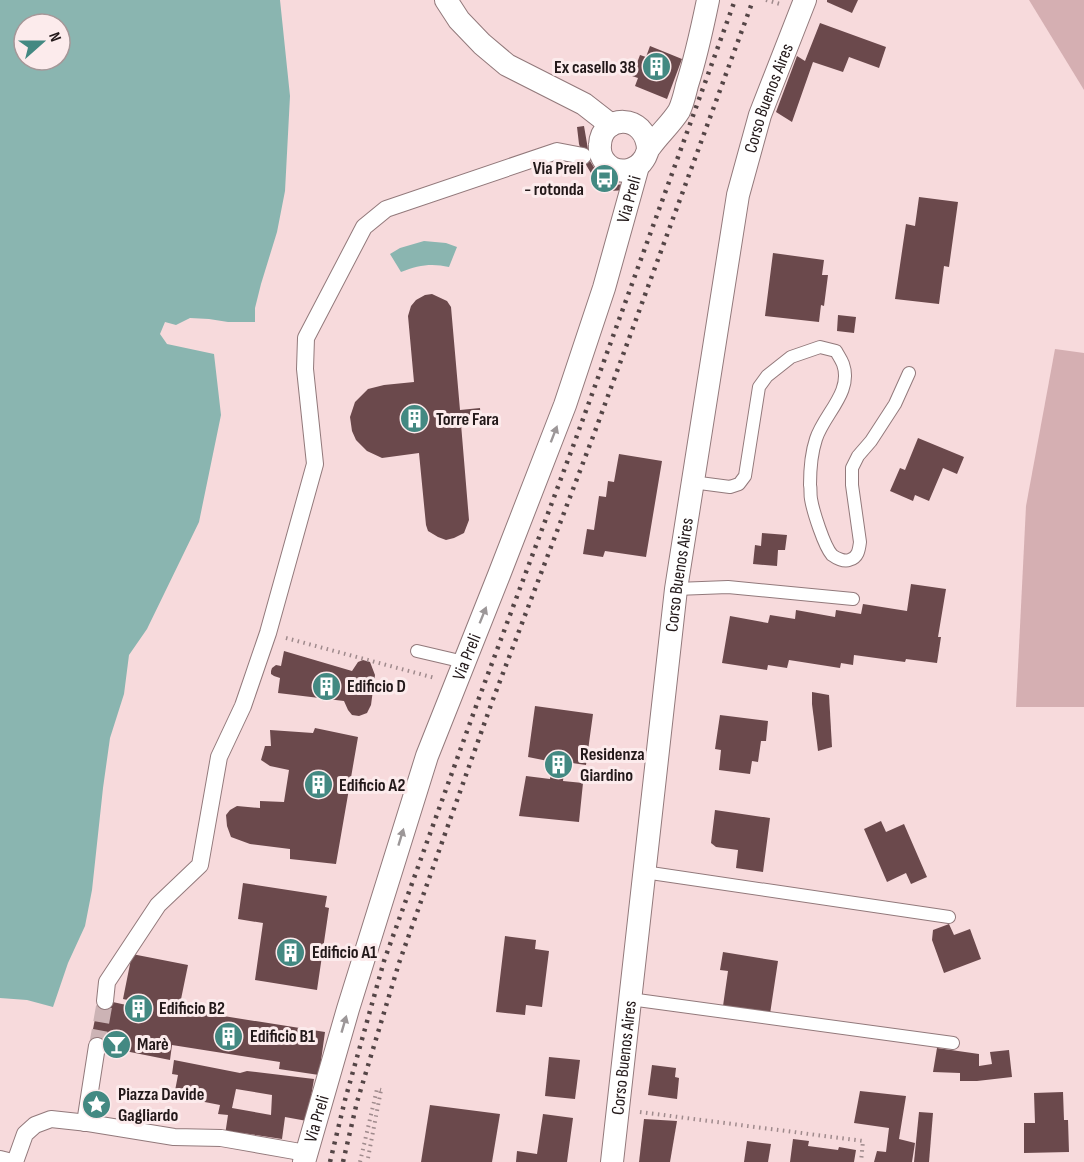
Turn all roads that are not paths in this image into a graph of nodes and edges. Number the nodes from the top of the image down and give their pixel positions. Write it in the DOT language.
graph roads {
  1 [pos="446,0"];
  2 [pos="708,0"];
  3 [pos="805,0"];
  4 [pos="611,125"];
  5 [pos="591,157"];
  6 [pos="643,158"];
  7 [pos="909,373"];
  8 [pos="692,482"];
  9 [pos="676,589"];
  10 [pos="853,599"];
  11 [pos="417,651"];
  12 [pos="464,662"];
  13 [pos="644,872"];
  14 [pos="949,917"];
  15 [pos="630,999"];
  16 [pos="105,1001"];
  17 [pos="952,1042"];
  18 [pos="98,1046"];
  19 [pos="85,1123"];
  20 [pos="305,1157"];
  21 [pos="0,1159"];
  22 [pos="14,1162"];
  23 [pos="612,1162"];
  1 -- 4 [label="street"];
  2 -- 6 [label="street, Via Preli"];
  3 -- 8 [label="street, Corso Buenos Aires"];
  4 -- 5 [label="street"];
  4 -- 6 [label="street"];
  5 -- 6 [label="street, Via Preli"];
  5 -- 16 [label="street"];
  12 -- 6 [label="street, Via Preli, one-way"];
  7 -- 8 [label="lane"];
  8 -- 9 [label="street, Corso Buenos Aires"];
  9 -- 10 [label="lane"];
  9 -- 13 [label="street, Corso Buenos Aires"];
  11 -- 12 [label="lane"];
  20 -- 12 [label="street, Via Preli, one-way"];
  13 -- 14 [label="lane"];
  13 -- 15 [label="street, Corso Buenos Aires"];
  15 -- 17 [label="lane"];
  15 -- 23 [label="street, Corso Buenos Aires"];
  18 -- 19 [label="street"];
  19 -- 20 [label="street"];
  19 -- 22 [label="street"];
  21 -- 22 [label="street"];
}
